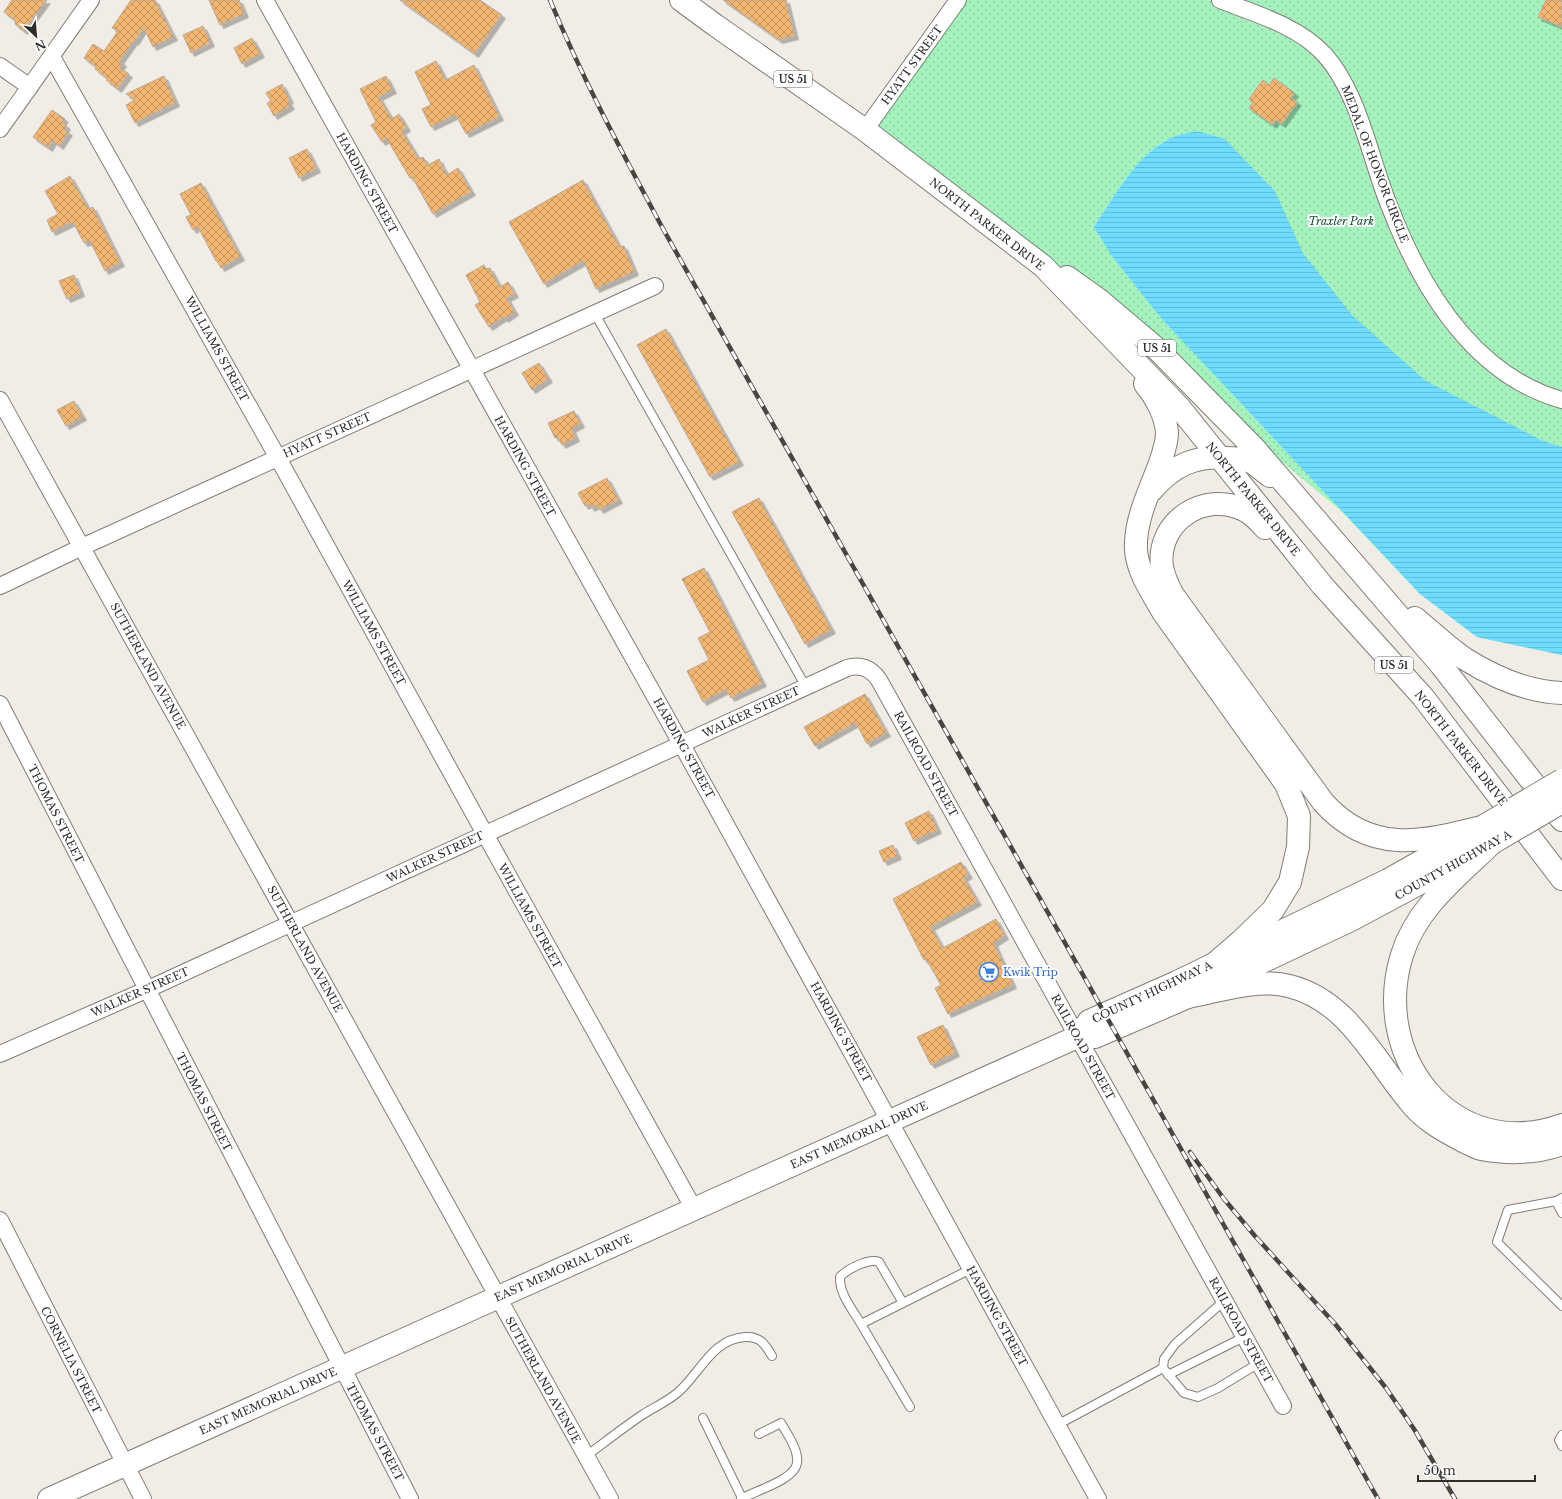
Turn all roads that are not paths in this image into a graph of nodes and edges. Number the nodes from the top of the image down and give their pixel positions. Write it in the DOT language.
graph roads {
  1 [pos="91,0"];
  2 [pos="265,0"];
  3 [pos="681,0"];
  4 [pos="958,0"];
  5 [pos="1220,0"];
  6 [pos="52,57"];
  7 [pos="0,66"];
  8 [pos="30,87"];
  9 [pos="0,129"];
  10 [pos="865,130"];
  11 [pos="904,160"];
  12 [pos="655,286"];
  13 [pos="595,314"];
  14 [pos="1116,342"];
  15 [pos="471,370"];
  16 [pos="0,400"];
  17 [pos="1562,400"];
  18 [pos="1220,457"];
  19 [pos="278,458"];
  20 [pos="1292,493"];
  21 [pos="1149,494"];
  22 [pos="82,547"];
  23 [pos="1369,581"];
  24 [pos="1322,585"];
  25 [pos="0,586"];
  26 [pos="869,669"];
  27 [pos="806,687"];
  28 [pos="1562,693"];
  29 [pos="0,704"];
  30 [pos="682,744"];
  31 [pos="1562,780"];
  32 [pos="1562,802"];
  33 [pos="1562,820"];
  34 [pos="485,834"];
  35 [pos="1487,835"];
  36 [pos="1562,879"];
  37 [pos="291,923"];
  38 [pos="1213,965"];
  39 [pos="146,990"];
  40 [pos="1188,997"];
  41 [pos="1077,1037"];
  42 [pos="0,1054"];
  43 [pos="890,1121"];
  44 [pos="1562,1125"];
  45 [pos="1562,1144"];
  46 [pos="1559,1200"];
  47 [pos="694,1209"];
  48 [pos="1562,1214"];
  49 [pos="0,1220"];
  50 [pos="971,1269"];
  51 [pos="497,1298"];
  52 [pos="1224,1301"];
  53 [pos="903,1303"];
  54 [pos="1562,1306"];
  55 [pos="861,1324"];
  56 [pos="1244,1337"];
  57 [pos="772,1356"];
  58 [pos="1259,1363"];
  59 [pos="341,1368"];
  60 [pos="1166,1372"];
  61 [pos="1283,1406"];
  62 [pos="910,1407"];
  63 [pos="703,1418"];
  64 [pos="1057,1425"];
  65 [pos="759,1434"];
  66 [pos="1562,1435"];
  67 [pos="1562,1446"];
  68 [pos="586,1456"];
  69 [pos="125,1465"];
  70 [pos="49,1499"];
  71 [pos="143,1499"];
  72 [pos="410,1499"];
  73 [pos="610,1499"];
  74 [pos="741,1499"];
  75 [pos="1098,1499"];
  1 -- 6 [label="street"];
  2 -- 15 [label="street, HARDING STREET"];
  3 -- 10 [label="main road, NORTH PARKER DRIVE / US 51"];
  4 -- 10 [label="street, HYATT STREET"];
  5 -- 17 [label="street, MEDAL OF HONOR CIRCLE"];
  6 -- 8 [label="street"];
  6 -- 19 [label="street, WILLIAMS STREET"];
  7 -- 8 [label="street"];
  8 -- 9 [label="street"];
  10 -- 11 [label="main road, NORTH PARKER DRIVE / US 51"];
  11 -- 14 [label="main road, NORTH PARKER DRIVE / US 51"];
  11 -- 20 [label="main road, NORTH PARKER DRIVE / US 51"];
  12 -- 13 [label="street, HYATT STREET"];
  13 -- 15 [label="street, HYATT STREET"];
  13 -- 27 [label="lane"];
  14 -- 18 [label="main road, NORTH PARKER DRIVE / US 51"];
  14 -- 21 [label="main road"];
  15 -- 19 [label="street, HYATT STREET"];
  15 -- 30 [label="street, HARDING STREET"];
  16 -- 22 [label="street, SUTHERLAND AVENUE"];
  18 -- 20 [label="main road"];
  18 -- 21 [label="main road"];
  18 -- 24 [label="main road, NORTH PARKER DRIVE / US 51"];
  19 -- 22 [label="street, HYATT STREET"];
  19 -- 34 [label="street, WILLIAMS STREET"];
  20 -- 23 [label="main road, NORTH PARKER DRIVE / US 51"];
  21 -- 38 [label="main road"];
  22 -- 25 [label="street, HYATT STREET"];
  22 -- 37 [label="street, SUTHERLAND AVENUE"];
  23 -- 28 [label="main road"];
  23 -- 33 [label="main road, NORTH PARKER DRIVE / US 51"];
  24 -- 35 [label="main road"];
  24 -- 36 [label="main road, NORTH PARKER DRIVE / US 51"];
  26 -- 27 [label="street, WALKER STREET"];
  26 -- 41 [label="street, RAILROAD STREET"];
  27 -- 30 [label="street, WALKER STREET"];
  29 -- 39 [label="street, THOMAS STREET"];
  30 -- 34 [label="street, WALKER STREET"];
  30 -- 43 [label="street, HARDING STREET"];
  31 -- 35 [label="main road, COUNTY HIGHWAY A, bridge"];
  32 -- 35 [label="main road, COUNTY HIGHWAY A, bridge"];
  34 -- 37 [label="street, WALKER STREET"];
  34 -- 47 [label="street, WILLIAMS STREET"];
  35 -- 38 [label="main road, COUNTY HIGHWAY A"];
  35 -- 40 [label="main road, COUNTY HIGHWAY A"];
  35 -- 44 [label="main road"];
  37 -- 39 [label="street, WALKER STREET"];
  37 -- 51 [label="street, SUTHERLAND AVENUE"];
  38 -- 41 [label="main road, COUNTY HIGHWAY A"];
  39 -- 42 [label="street, WALKER STREET"];
  39 -- 59 [label="street, THOMAS STREET"];
  40 -- 41 [label="main road, COUNTY HIGHWAY A"];
  40 -- 45 [label="main road"];
  41 -- 43 [label="main road, EAST MEMORIAL DRIVE"];
  41 -- 52 [label="street, RAILROAD STREET"];
  43 -- 47 [label="main road, EAST MEMORIAL DRIVE"];
  43 -- 50 [label="street, HARDING STREET"];
  46 -- 48 [label="lane"];
  46 -- 54 [label="lane"];
  47 -- 51 [label="main road, EAST MEMORIAL DRIVE"];
  49 -- 69 [label="street, CORNELIA STREET"];
  50 -- 53 [label="lane"];
  50 -- 64 [label="street, HARDING STREET"];
  51 -- 59 [label="main road, EAST MEMORIAL DRIVE"];
  51 -- 68 [label="street, SUTHERLAND AVENUE"];
  52 -- 56 [label="street, RAILROAD STREET"];
  52 -- 60 [label="lane"];
  53 -- 55 [label="lane"];
  53 -- 55 [label="lane"];
  55 -- 62 [label="lane"];
  56 -- 58 [label="street, RAILROAD STREET"];
  56 -- 60 [label="lane"];
  57 -- 68 [label="lane"];
  58 -- 60 [label="lane"];
  58 -- 61 [label="street, RAILROAD STREET"];
  59 -- 69 [label="main road, EAST MEMORIAL DRIVE"];
  59 -- 72 [label="street, THOMAS STREET"];
  60 -- 64 [label="lane"];
  63 -- 74 [label="lane"];
  64 -- 75 [label="street, HARDING STREET"];
  65 -- 74 [label="lane"];
  66 -- 67 [label="lane"];
  68 -- 73 [label="street, SUTHERLAND AVENUE"];
  69 -- 70 [label="main road, EAST MEMORIAL DRIVE"];
  69 -- 71 [label="street, CORNELIA STREET"];
}
